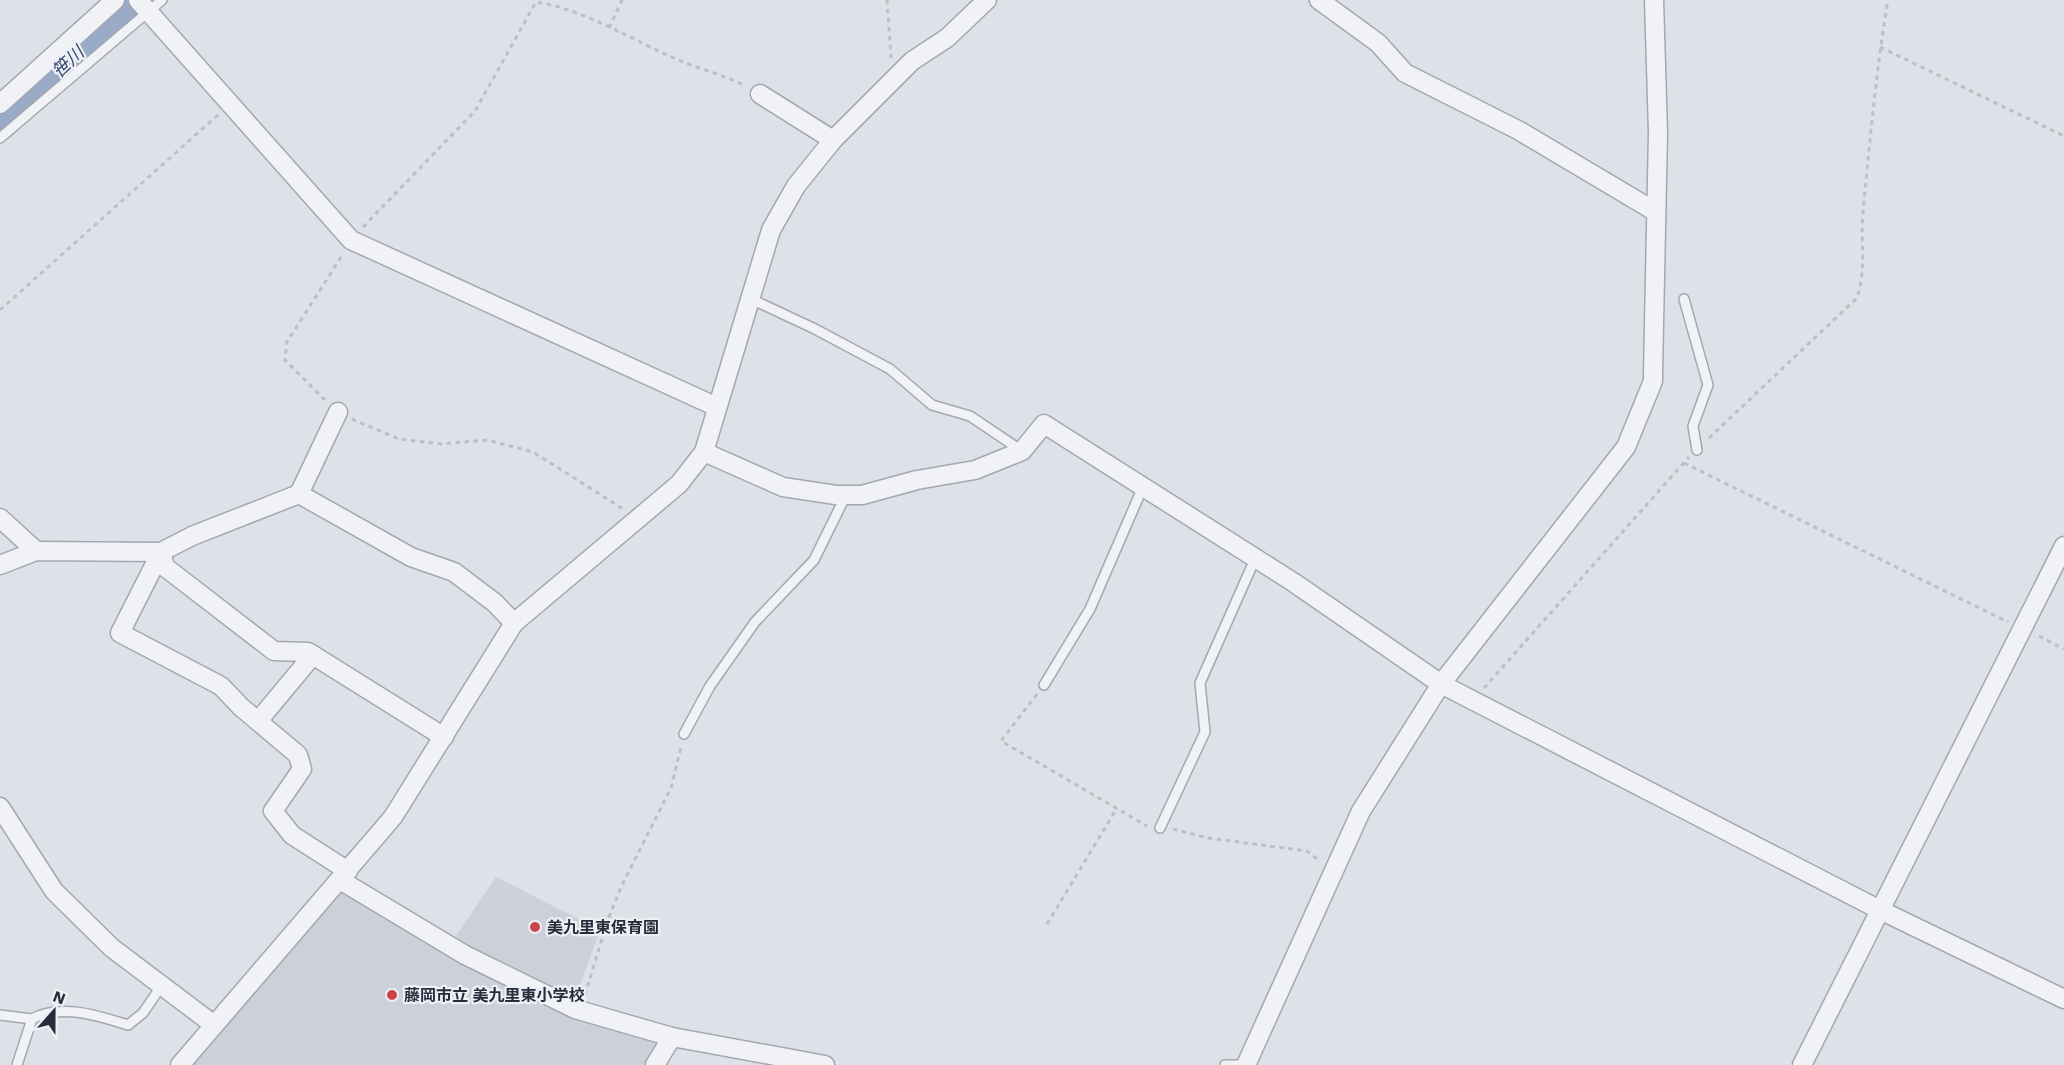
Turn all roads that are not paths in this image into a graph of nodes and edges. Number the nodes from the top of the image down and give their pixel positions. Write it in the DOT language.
graph roads {
  1 [pos="115,0"];
  2 [pos="987,0"];
  3 [pos="1319,0"];
  4 [pos="1654,0"];
  5 [pos="148,5"];
  6 [pos="760,94"];
  7 [pos="0,104"];
  8 [pos="0,138"];
  9 [pos="833,140"];
  10 [pos="1656,212"];
  11 [pos="749,298"];
  12 [pos="1684,299"];
  13 [pos="717,407"];
  14 [pos="338,412"];
  15 [pos="1697,450"];
  16 [pos="1022,451"];
  17 [pos="704,452"];
  18 [pos="1142,489"];
  19 [pos="299,494"];
  20 [pos="846,495"];
  21 [pos="0,518"];
  22 [pos="2064,546"];
  23 [pos="36,551"];
  24 [pos="161,552"];
  25 [pos="1255,559"];
  26 [pos="0,565"];
  27 [pos="514,623"];
  28 [pos="313,655"];
  29 [pos="1441,684"];
  30 [pos="1044,685"];
  31 [pos="258,721"];
  32 [pos="684,734"];
  33 [pos="444,737"];
  34 [pos="0,807"];
  35 [pos="1160,828"];
  36 [pos="344,876"];
  37 [pos="1880,910"];
  38 [pos="162,985"];
  39 [pos="2064,999"];
  40 [pos="0,1015"];
  41 [pos="32,1019"];
  42 [pos="214,1025"];
  43 [pos="672,1037"];
  44 [pos="16,1065"];
  45 [pos="180,1065"];
  46 [pos="655,1065"];
  47 [pos="825,1065"];
  48 [pos="1225,1065"];
  49 [pos="1246,1065"];
  50 [pos="1802,1065"];
  1 -- 7 [label="street"];
  2 -- 9 [label="street"];
  3 -- 10 [label="street"];
  4 -- 10 [label="street"];
  5 -- 8 [label="lane"];
  5 -- 13 [label="street"];
  6 -- 9 [label="street"];
  9 -- 11 [label="street"];
  10 -- 29 [label="street"];
  11 -- 13 [label="street"];
  11 -- 16 [label="lane"];
  12 -- 15 [label="lane"];
  13 -- 17 [label="street"];
  14 -- 19 [label="street"];
  16 -- 18 [label="street"];
  16 -- 20 [label="street"];
  17 -- 20 [label="street"];
  17 -- 27 [label="street"];
  18 -- 25 [label="street"];
  18 -- 30 [label="lane"];
  19 -- 24 [label="street"];
  19 -- 27 [label="street"];
  20 -- 32 [label="lane"];
  21 -- 23 [label="street"];
  22 -- 37 [label="street"];
  23 -- 24 [label="street"];
  23 -- 26 [label="street"];
  24 -- 28 [label="street"];
  24 -- 31 [label="street"];
  25 -- 29 [label="street"];
  25 -- 35 [label="lane"];
  27 -- 33 [label="street"];
  28 -- 31 [label="street"];
  28 -- 33 [label="street"];
  29 -- 37 [label="street"];
  29 -- 49 [label="street"];
  31 -- 36 [label="street"];
  33 -- 36 [label="street"];
  34 -- 38 [label="street"];
  36 -- 42 [label="street"];
  36 -- 43 [label="street"];
  37 -- 39 [label="street"];
  37 -- 50 [label="street"];
  38 -- 41 [label="lane"];
  38 -- 42 [label="street"];
  40 -- 41 [label="lane"];
  41 -- 44 [label="lane"];
  42 -- 45 [label="street"];
  43 -- 46 [label="street"];
  43 -- 47 [label="street"];
  48 -- 49 [label="lane"];
}
